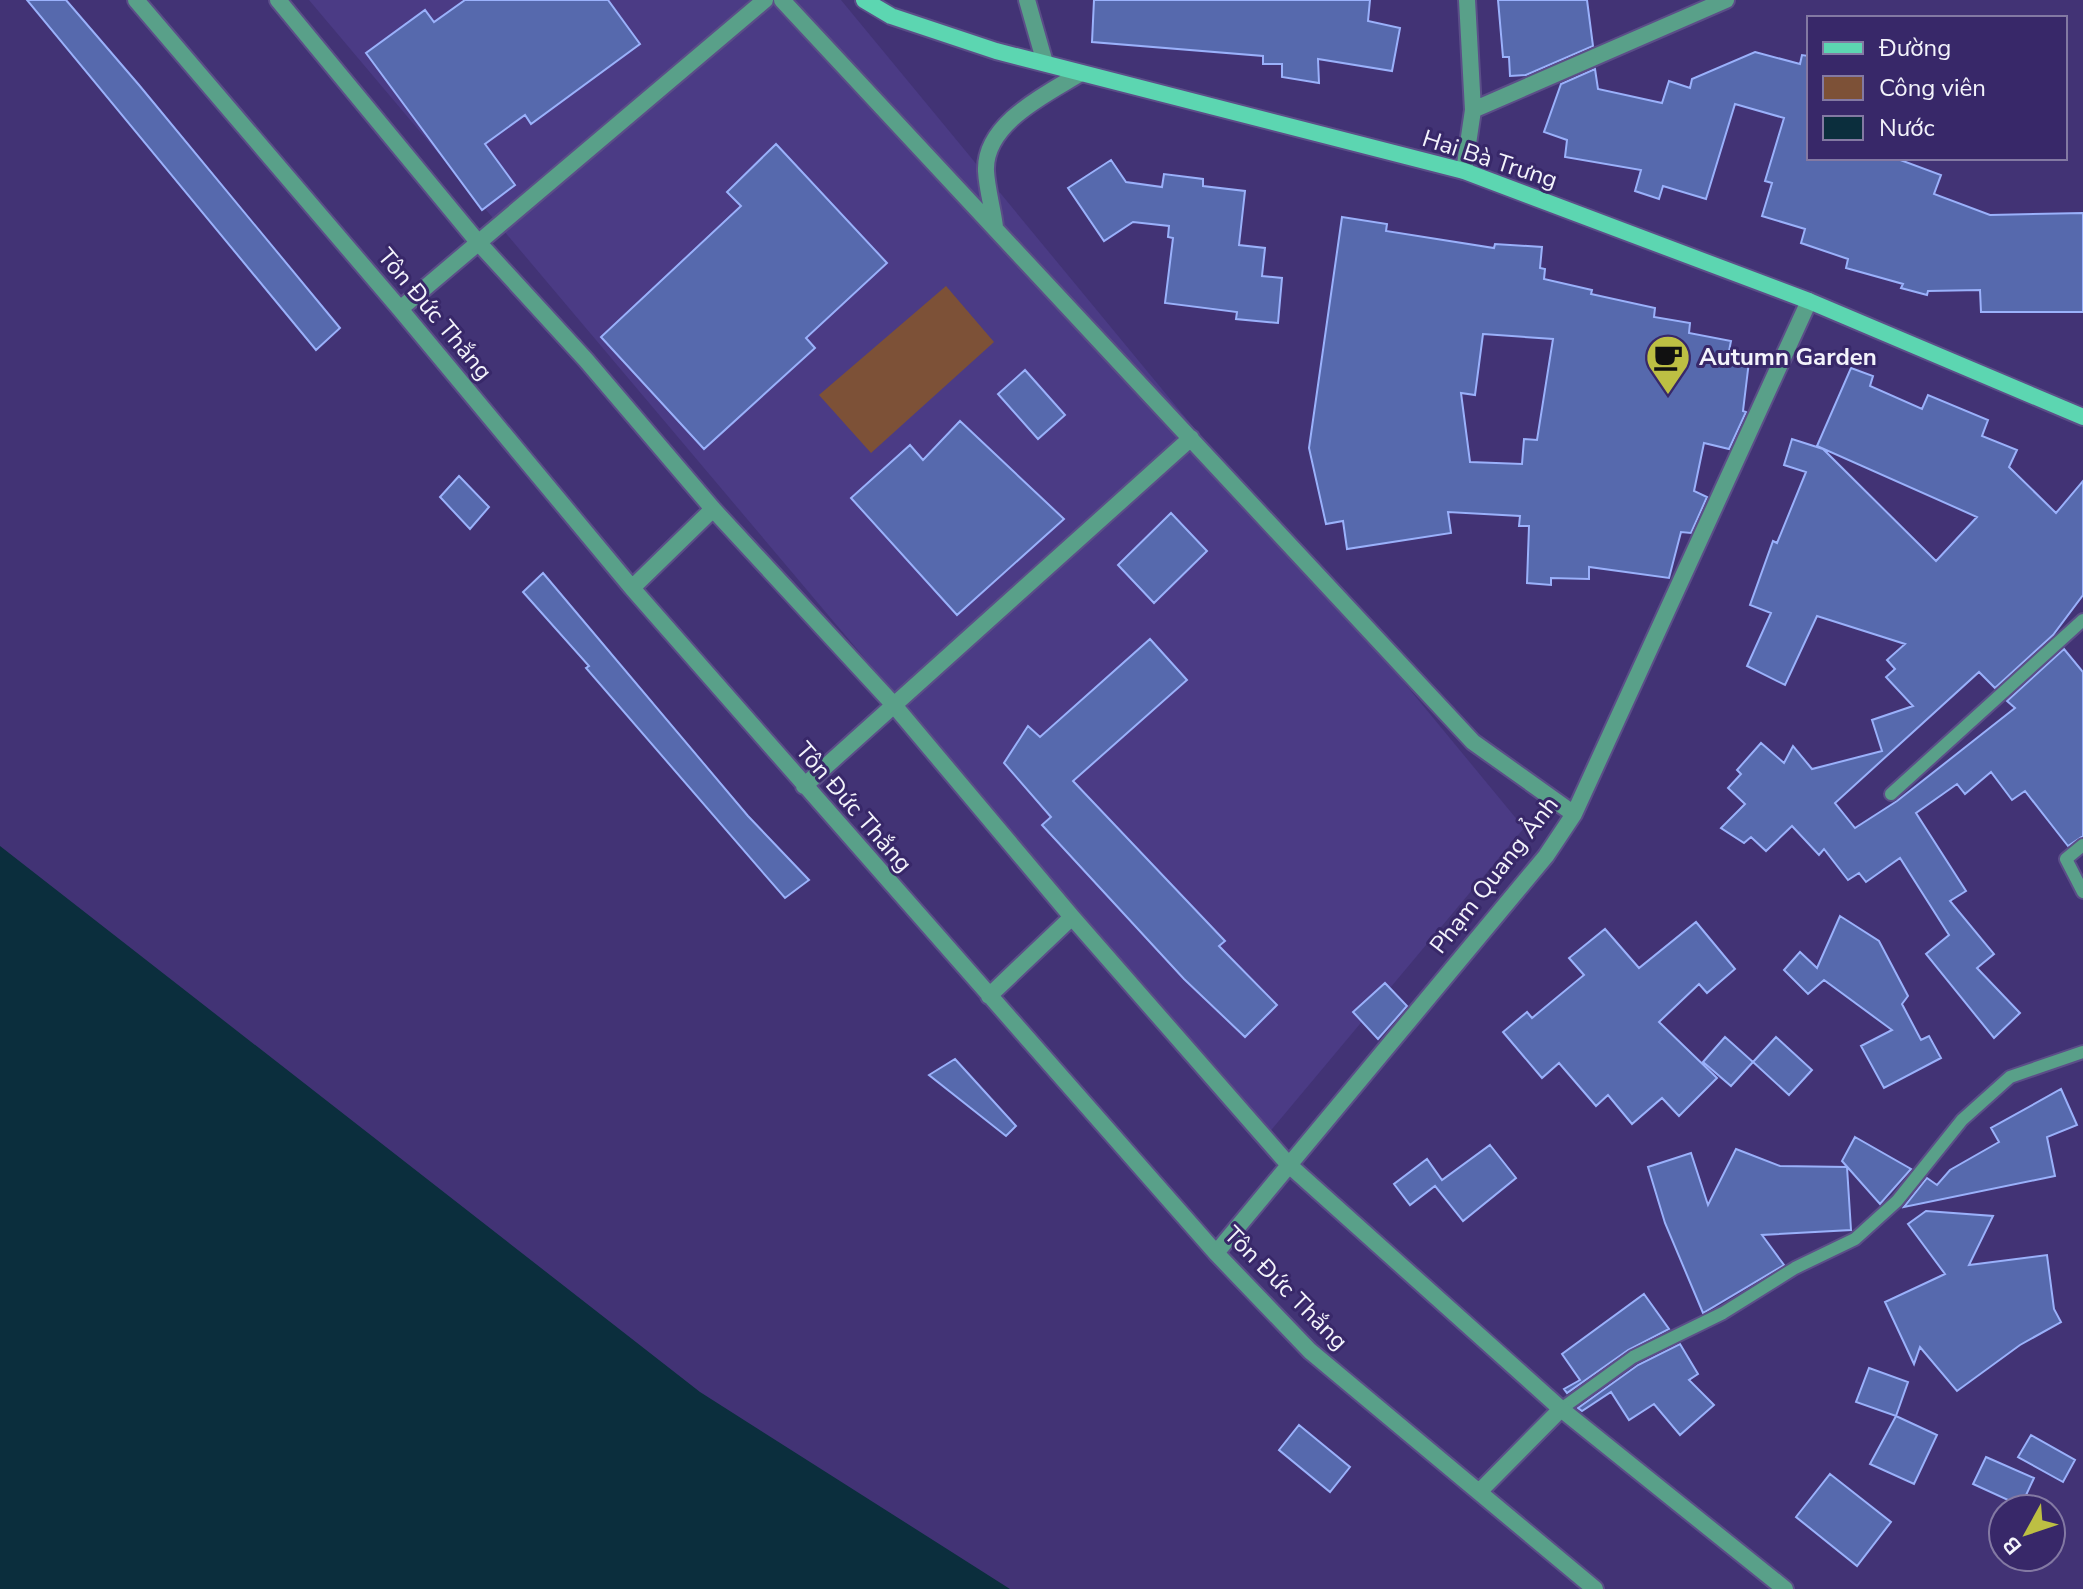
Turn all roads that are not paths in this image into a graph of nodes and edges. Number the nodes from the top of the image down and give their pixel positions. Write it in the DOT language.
graph roads {
  1 [pos="136,0"];
  2 [pos="278,0"];
  3 [pos="765,0"];
  4 [pos="782,0"];
  5 [pos="864,0"];
  6 [pos="1027,0"];
  7 [pos="1467,0"];
  8 [pos="1726,0"];
  9 [pos="1045,63"];
  10 [pos="1081,73"];
  11 [pos="1473,110"];
  12 [pos="1464,171"];
  13 [pos="996,228"];
  14 [pos="477,241"];
  15 [pos="1809,301"];
  16 [pos="400,309"];
  17 [pos="2083,417"];
  18 [pos="1191,438"];
  19 [pos="713,509"];
  20 [pos="632,588"];
  21 [pos="2083,620"];
  22 [pos="893,704"];
  23 [pos="804,786"];
  24 [pos="1891,794"];
  25 [pos="1574,814"];
  26 [pos="2083,845"];
  27 [pos="2083,892"];
  28 [pos="1072,917"];
  29 [pos="989,996"];
  30 [pos="2083,1052"];
  31 [pos="1288,1164"];
  32 [pos="1216,1253"];
  33 [pos="1561,1409"];
  34 [pos="1479,1492"];
  35 [pos="1595,1589"];
  36 [pos="1785,1589"];
  1 -- 16 [label="street, Tôn Đức Thắng"];
  2 -- 14 [label="street"];
  3 -- 14 [label="street"];
  4 -- 13 [label="street"];
  5 -- 9 [label="main road, Hai Bà Trưng"];
  6 -- 9 [label="street"];
  7 -- 11 [label="street"];
  8 -- 11 [label="street"];
  9 -- 10 [label="main road, Hai Bà Trưng"];
  10 -- 12 [label="main road, Hai Bà Trưng"];
  10 -- 13 [label="street"];
  11 -- 12 [label="street"];
  12 -- 15 [label="main road, Hai Bà Trưng"];
  13 -- 18 [label="street"];
  14 -- 16 [label="street"];
  14 -- 19 [label="street"];
  15 -- 17 [label="main road, Hai Bà Trưng"];
  15 -- 25 [label="street, Phạm Quang Ảnh"];
  16 -- 20 [label="street, Tôn Đức Thắng"];
  18 -- 22 [label="street"];
  18 -- 25 [label="street"];
  19 -- 20 [label="street"];
  19 -- 22 [label="street"];
  20 -- 23 [label="street, Tôn Đức Thắng"];
  21 -- 24 [label="lane"];
  22 -- 23 [label="street"];
  22 -- 28 [label="street"];
  23 -- 29 [label="street, Tôn Đức Thắng"];
  25 -- 31 [label="street, Phạm Quang Ảnh"];
  26 -- 27 [label="lane"];
  28 -- 29 [label="street"];
  28 -- 31 [label="street"];
  29 -- 32 [label="street, Tôn Đức Thắng"];
  30 -- 33 [label="lane"];
  31 -- 32 [label="street, Phạm Quang Ảnh"];
  31 -- 33 [label="street"];
  32 -- 34 [label="street, Tôn Đức Thắng"];
  33 -- 34 [label="street"];
  33 -- 36 [label="street"];
  34 -- 35 [label="street, Tôn Đức Thắng"];
}
